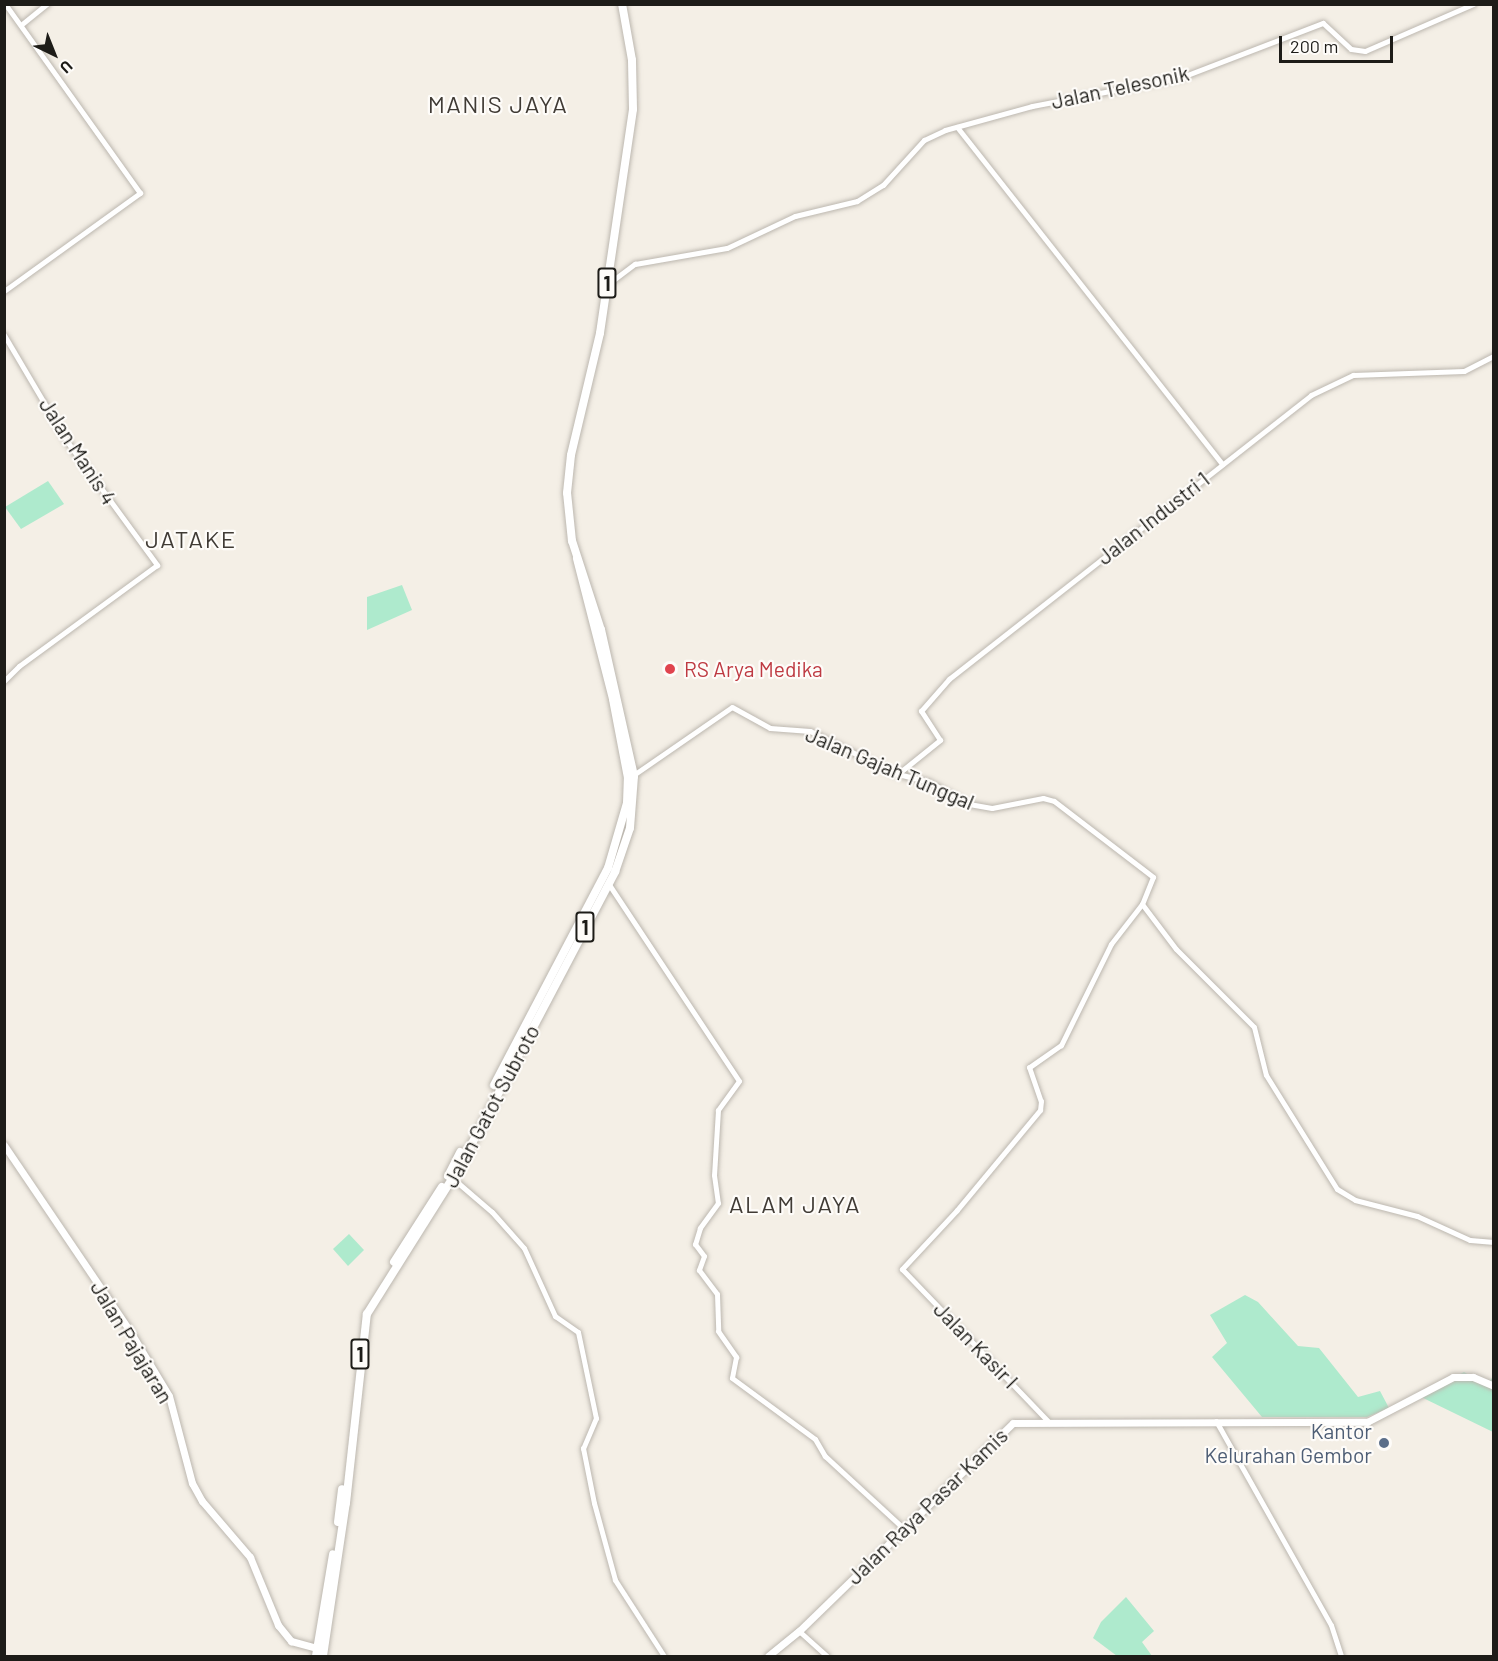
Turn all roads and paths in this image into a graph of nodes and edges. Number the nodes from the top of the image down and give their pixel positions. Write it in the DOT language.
graph roads {
  1 [pos="5,4"];
  2 [pos="47,4"];
  3 [pos="622,4"];
  4 [pos="1473,4"];
  5 [pos="22,24"];
  6 [pos="957,127"];
  7 [pos="607,285"];
  8 [pos="4,291"];
  9 [pos="4,335"];
  10 [pos="1494,356"];
  11 [pos="1222,464"];
  12 [pos="4,681"];
  13 [pos="899,773"];
  14 [pos="631,776"];
  15 [pos="606,880"];
  16 [pos="1142,904"];
  17 [pos="4,1145"];
  18 [pos="451,1177"];
  19 [pos="1494,1242"];
  20 [pos="1494,1386"];
  21 [pos="1048,1421"];
  22 [pos="1216,1421"];
  23 [pos="904,1529"];
  24 [pos="799,1631"];
  25 [pos="320,1653"];
  26 [pos="664,1656"];
  27 [pos="768,1656"];
  28 [pos="827,1656"];
  29 [pos="1341,1656"];
  1 -- 5 [label="street"];
  2 -- 5 [label="street"];
  3 -- 7 [label="highway, Jalan Gatot Subroto / 1"];
  4 -- 6 [label="street, Jalan Telesonik"];
  5 -- 8 [label="street"];
  6 -- 7 [label="street, Jalan Telesonik"];
  6 -- 11 [label="street"];
  7 -- 14 [label="highway, Jalan Gatot Subroto / 1"];
  9 -- 12 [label="street, Jalan Manis 4"];
  10 -- 11 [label="street, Jalan Industri 1"];
  11 -- 13 [label="street, Jalan Industri 1"];
  13 -- 14 [label="street, Jalan Gajah Tunggal"];
  13 -- 16 [label="street, Jalan Gajah Tunggal"];
  14 -- 15 [label="highway, Jalan Gatot Subroto / 1"];
  15 -- 18 [label="highway, Jalan Gatot Subroto / 1"];
  15 -- 23 [label="street"];
  16 -- 19 [label="street"];
  16 -- 21 [label="street, Jalan Kasir I"];
  17 -- 25 [label="main road, Jalan Pajajaran"];
  18 -- 25 [label="highway, Jalan Gatot Subroto / 1"];
  18 -- 26 [label="street"];
  20 -- 22 [label="main road, Jalan Raya Pasar Kamis"];
  21 -- 22 [label="main road, Jalan Raya Pasar Kamis"];
  21 -- 23 [label="main road, Jalan Raya Pasar Kamis"];
  22 -- 29 [label="street"];
  23 -- 24 [label="main road, Jalan Raya Pasar Kamis"];
  24 -- 27 [label="main road, Jalan Raya Pasar Kamis"];
  24 -- 28 [label="street"];
}
